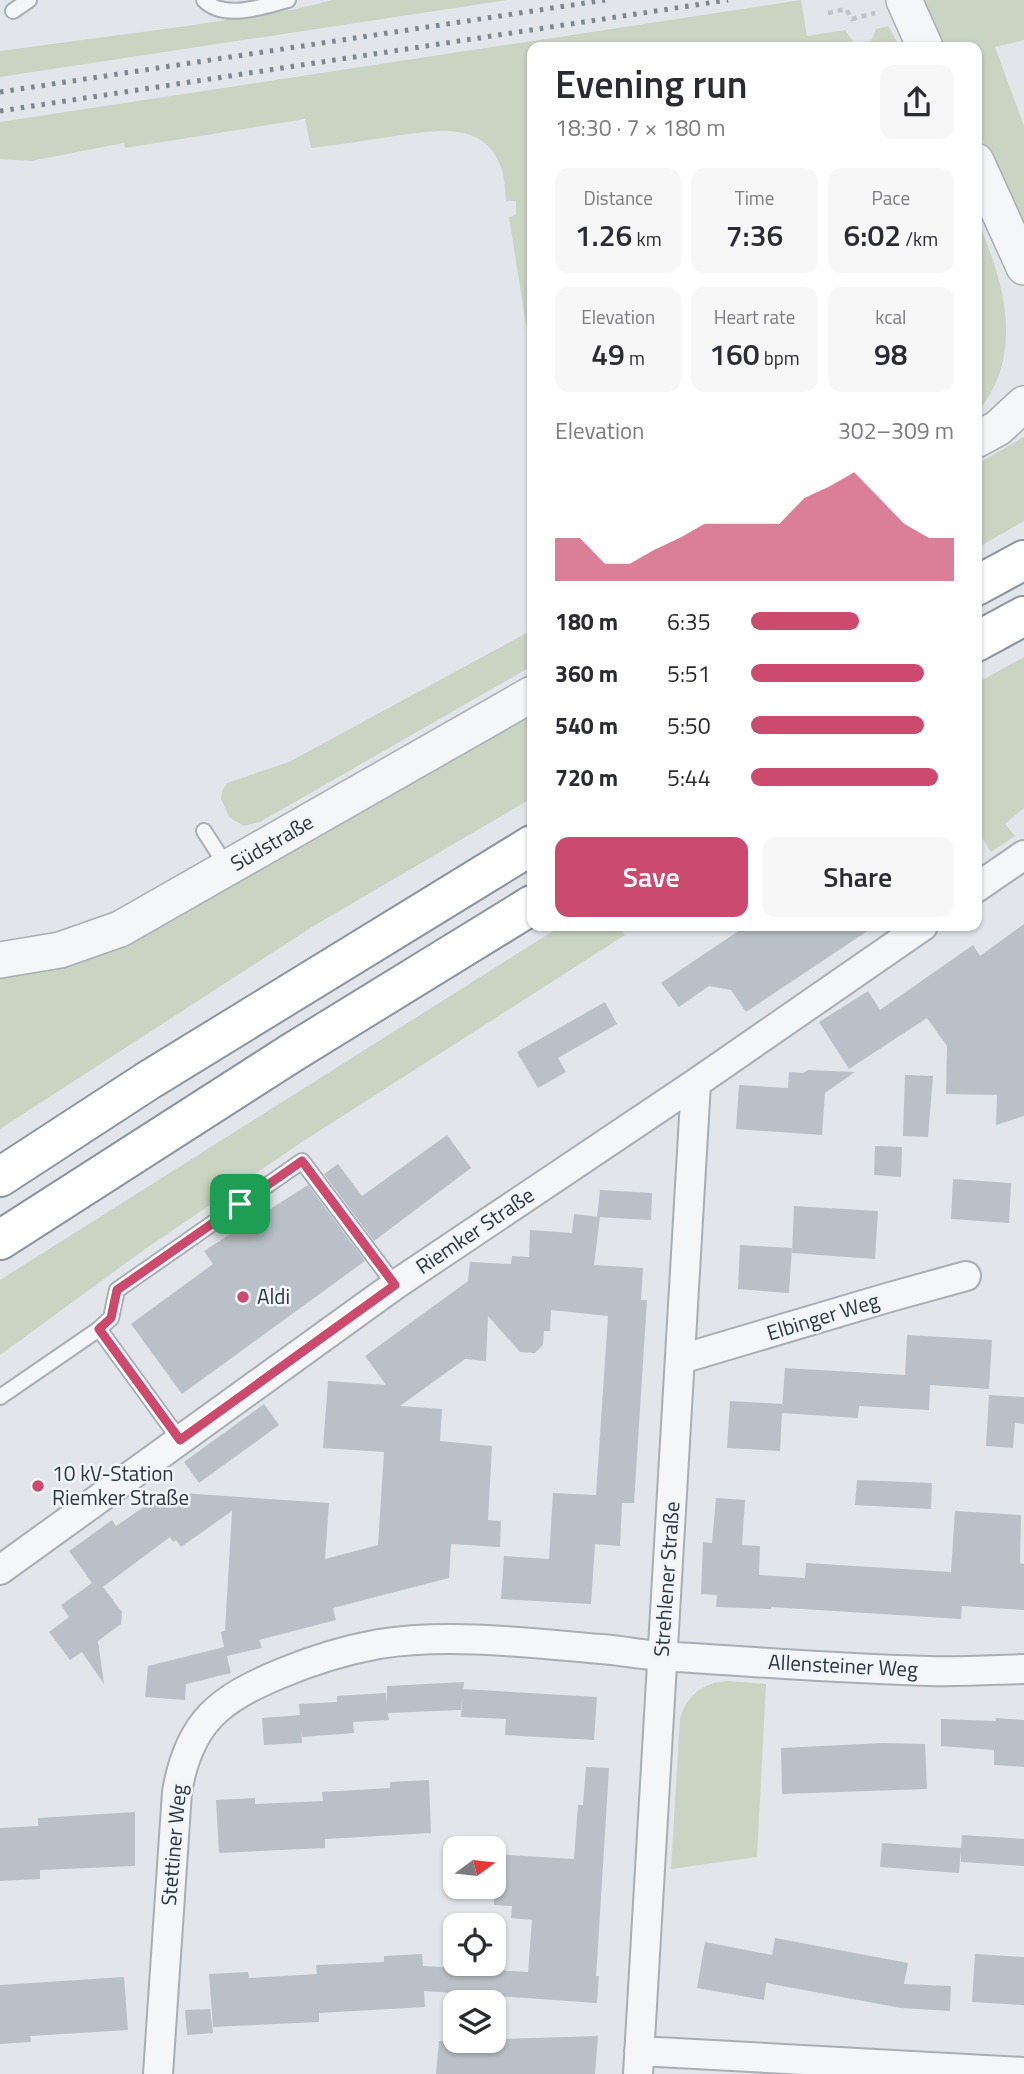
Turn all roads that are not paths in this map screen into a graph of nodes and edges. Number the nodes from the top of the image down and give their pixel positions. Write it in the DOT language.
graph roads {
  1 [pos="29,0"];
  2 [pos="204,0"];
  3 [pos="288,0"];
  4 [pos="890,7"];
  5 [pos="13,11"];
  6 [pos="921,42"];
  7 [pos="982,174"];
  8 [pos="1024,267"];
  9 [pos="1024,404"];
  10 [pos="982,437"];
  11 [pos="1024,560"];
  12 [pos="982,583"];
  13 [pos="1024,617"];
  14 [pos="982,639"];
  15 [pos="527,697"];
  16 [pos="204,831"];
  17 [pos="527,848"];
  18 [pos="1024,855"];
  19 [pos="227,869"];
  20 [pos="982,884"];
  21 [pos="527,908"];
  22 [pos="916,931"];
  23 [pos="0,960"];
  24 [pos="696,1083"];
  25 [pos="0,1177"];
  26 [pos="0,1240"];
  27 [pos="966,1276"];
  28 [pos="395,1285"];
  29 [pos="99,1329"];
  30 [pos="681,1359"];
  31 [pos="0,1397"];
  32 [pos="180,1440"];
  33 [pos="0,1570"];
  34 [pos="662,1657"];
  35 [pos="1024,1669"];
  36 [pos="638,2062"];
  37 [pos="1024,2072"];
  38 [pos="158,2074"];
  1 -- 5 [label="lane"];
  2 -- 3 [label="lane"];
  4 -- 6 [label="street"];
  7 -- 8 [label="street"];
  9 -- 10 [label="street"];
  11 -- 12 [label="highway"];
  13 -- 14 [label="highway"];
  15 -- 19 [label="street, Südstraße"];
  16 -- 19 [label="lane"];
  17 -- 25 [label="highway"];
  18 -- 20 [label="street"];
  19 -- 23 [label="street, Südstraße"];
  21 -- 26 [label="highway"];
  22 -- 24 [label="street, Riemker Straße"];
  24 -- 28 [label="street, Riemker Straße"];
  24 -- 30 [label="street, Strehlener Straße"];
  27 -- 30 [label="street, Elbinger Weg"];
  28 -- 29 [label="lane"];
  28 -- 32 [label="street, Riemker Straße"];
  29 -- 31 [label="lane"];
  29 -- 32 [label="lane"];
  30 -- 34 [label="street, Strehlener Straße"];
  32 -- 33 [label="street, Riemker Straße"];
  34 -- 35 [label="street, Allensteiner Weg"];
  34 -- 36 [label="street, Strehlener Straße"];
  34 -- 38 [label="street, Stettiner Weg"];
  36 -- 37 [label="street"];
}
